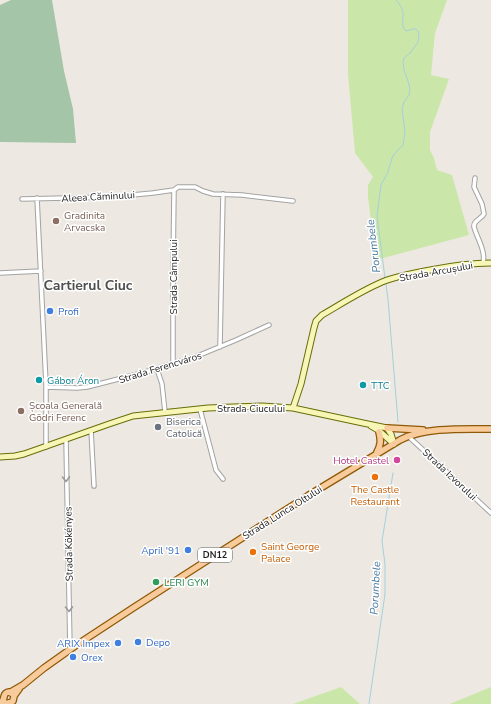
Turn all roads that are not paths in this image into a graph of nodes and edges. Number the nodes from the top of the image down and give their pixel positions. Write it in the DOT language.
graph roads {
  1 [pos="475,178"];
  2 [pos="174,190"];
  3 [pos="223,194"];
  4 [pos="37,198"];
  5 [pos="22,199"];
  6 [pos="293,201"];
  7 [pos="484,263"];
  8 [pos="491,263"];
  9 [pos="40,271"];
  10 [pos="0,273"];
  11 [pos="269,325"];
  12 [pos="220,347"];
  13 [pos="173,364"];
  14 [pos="157,369"];
  15 [pos="46,387"];
  16 [pos="293,408"];
  17 [pos="200,409"];
  18 [pos="165,412"];
  19 [pos="363,422"];
  20 [pos="387,428"];
  21 [pos="491,429"];
  22 [pos="91,430"];
  23 [pos="429,431"];
  24 [pos="379,432"];
  25 [pos="408,436"];
  26 [pos="66,440"];
  27 [pos="394,444"];
  28 [pos="46,447"];
  29 [pos="376,454"];
  30 [pos="0,457"];
  31 [pos="223,479"];
  32 [pos="94,486"];
  33 [pos="491,512"];
  34 [pos="70,649"];
  35 [pos="12,694"];
  36 [pos="4,702"];
  1 -- 7 [label="street"];
  2 -- 3 [label="street, Aleea Căminului"];
  2 -- 4 [label="street, Aleea Căminului"];
  2 -- 13 [label="street, Strada Câmpului"];
  3 -- 6 [label="street, Aleea Căminului"];
  3 -- 12 [label="street"];
  4 -- 5 [label="street, Aleea Căminului"];
  4 -- 9 [label="street"];
  7 -- 8 [label="main road, Strada Arcușului"];
  7 -- 16 [label="main road, Strada Arcușului"];
  9 -- 10 [label="street"];
  9 -- 15 [label="street"];
  11 -- 12 [label="street, Strada Ferencváros"];
  12 -- 13 [label="street, Strada Ferencváros"];
  13 -- 14 [label="street, Strada Ferencváros"];
  14 -- 15 [label="street, Strada Ferencváros"];
  14 -- 18 [label="street"];
  15 -- 28 [label="street"];
  16 -- 17 [label="main road, Strada Ciucului"];
  16 -- 19 [label="main road, Strada Ciucului"];
  17 -- 18 [label="main road, Strada Ciucului"];
  17 -- 31 [label="street"];
  18 -- 22 [label="main road, Strada Ciucului"];
  19 -- 20 [label="main road, Strada Ciucului"];
  19 -- 24 [label="main road"];
  20 -- 23 [label="main road"];
  20 -- 27 [label="main road"];
  21 -- 23 [label="main road, DN12"];
  22 -- 26 [label="main road, Strada Ciucului"];
  22 -- 32 [label="street"];
  23 -- 25 [label="main road, Strada Lunca Oltului / DN12"];
  24 -- 27 [label="main road"];
  24 -- 29 [label="main road"];
  25 -- 27 [label="main road, Strada Lunca Oltului / DN12"];
  25 -- 33 [label="street, Strada Izvorului"];
  26 -- 28 [label="main road, Strada Ciucului"];
  26 -- 34 [label="street, Strada Kökényes, one-way"];
  27 -- 29 [label="main road, Strada Lunca Oltului / DN12"];
  28 -- 30 [label="main road, Strada Ciucului"];
  29 -- 34 [label="main road, Strada Lunca Oltului / DN12"];
  34 -- 35 [label="main road, Strada Lunca Oltului / DN12"];
  35 -- 36 [label="main road"];
  35 -- 36 [label="main road"];
}
